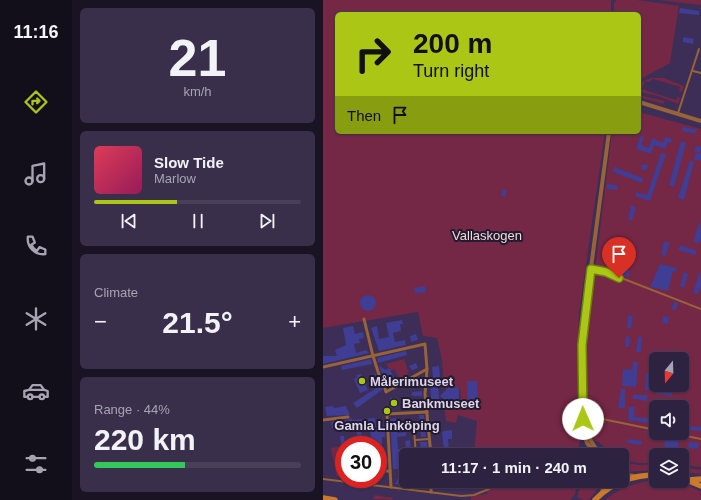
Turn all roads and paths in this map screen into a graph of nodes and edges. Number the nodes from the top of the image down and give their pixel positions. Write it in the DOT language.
graph roads {
  1 [pos="699,49"];
  2 [pos="693,71"];
  3 [pos="701,73"];
  4 [pos="641,103"];
  5 [pos="677,114"];
  6 [pos="701,121"];
  7 [pos="609,134"];
  8 [pos="591,269"];
  9 [pos="701,309"];
  10 [pos="364,318"];
  11 [pos="373,356"];
  12 [pos="323,367"];
  13 [pos="427,369"];
  14 [pos="382,384"];
  15 [pos="385,390"];
  16 [pos="427,412"];
  17 [pos="582,417"];
  18 [pos="348,418"];
  19 [pos="323,420"];
  20 [pos="649,429"];
  21 [pos="415,430"];
  22 [pos="689,437"];
  23 [pos="429,438"];
  24 [pos="701,439"];
  25 [pos="415,440"];
  26 [pos="416,448"];
  27 [pos="430,448"];
  28 [pos="592,448"];
  29 [pos="595,448"];
  30 [pos="390,471"];
  31 [pos="629,475"];
  32 [pos="649,475"];
  33 [pos="639,476"];
  34 [pos="323,479"];
  35 [pos="689,479"];
  36 [pos="701,479"];
  37 [pos="335,480"];
  38 [pos="689,481"];
  39 [pos="701,486"];
  40 [pos="387,487"];
  41 [pos="391,487"];
  42 [pos="431,488"];
  43 [pos="603,488"];
  44 [pos="489,489"];
  45 [pos="431,492"];
  46 [pos="601,494"];
  47 [pos="323,498"];
  48 [pos="335,500"];
  49 [pos="595,500"];
  1 -- 2 [label="lane"];
  2 -- 3 [label="lane"];
  2 -- 5 [label="lane"];
  4 -- 5 [label="street"];
  5 -- 6 [label="street"];
  7 -- 8 [label="street"];
  8 -- 9 [label="lane"];
  8 -- 17 [label="street"];
  10 -- 11 [label="street"];
  11 -- 12 [label="street"];
  11 -- 13 [label="street"];
  11 -- 14 [label="street"];
  13 -- 15 [label="street"];
  13 -- 16 [label="street"];
  16 -- 23 [label="street"];
  16 -- 30 [label="street"];
  17 -- 20 [label="lane"];
  17 -- 28 [label="street"];
  17 -- 29 [label="street"];
  18 -- 19 [label="street"];
  21 -- 25 [label="lane"];
  22 -- 24 [label="lane"];
  23 -- 25 [label="lane"];
  23 -- 27 [label="street"];
  25 -- 26 [label="lane"];
  30 -- 41 [label="street"];
  31 -- 33 [label="street"];
  32 -- 33 [label="main road"];
  33 -- 46 [label="main road"];
  34 -- 37 [label="lane"];
  35 -- 36 [label="main road"];
  38 -- 39 [label="main road"];
  40 -- 41 [label="lane"];
  41 -- 45 [label="lane"];
  42 -- 45 [label="street"];
  43 -- 46 [label="street"];
  44 -- 45 [label="lane"];
  46 -- 49 [label="main road"];
  47 -- 48 [label="main road"];
}
